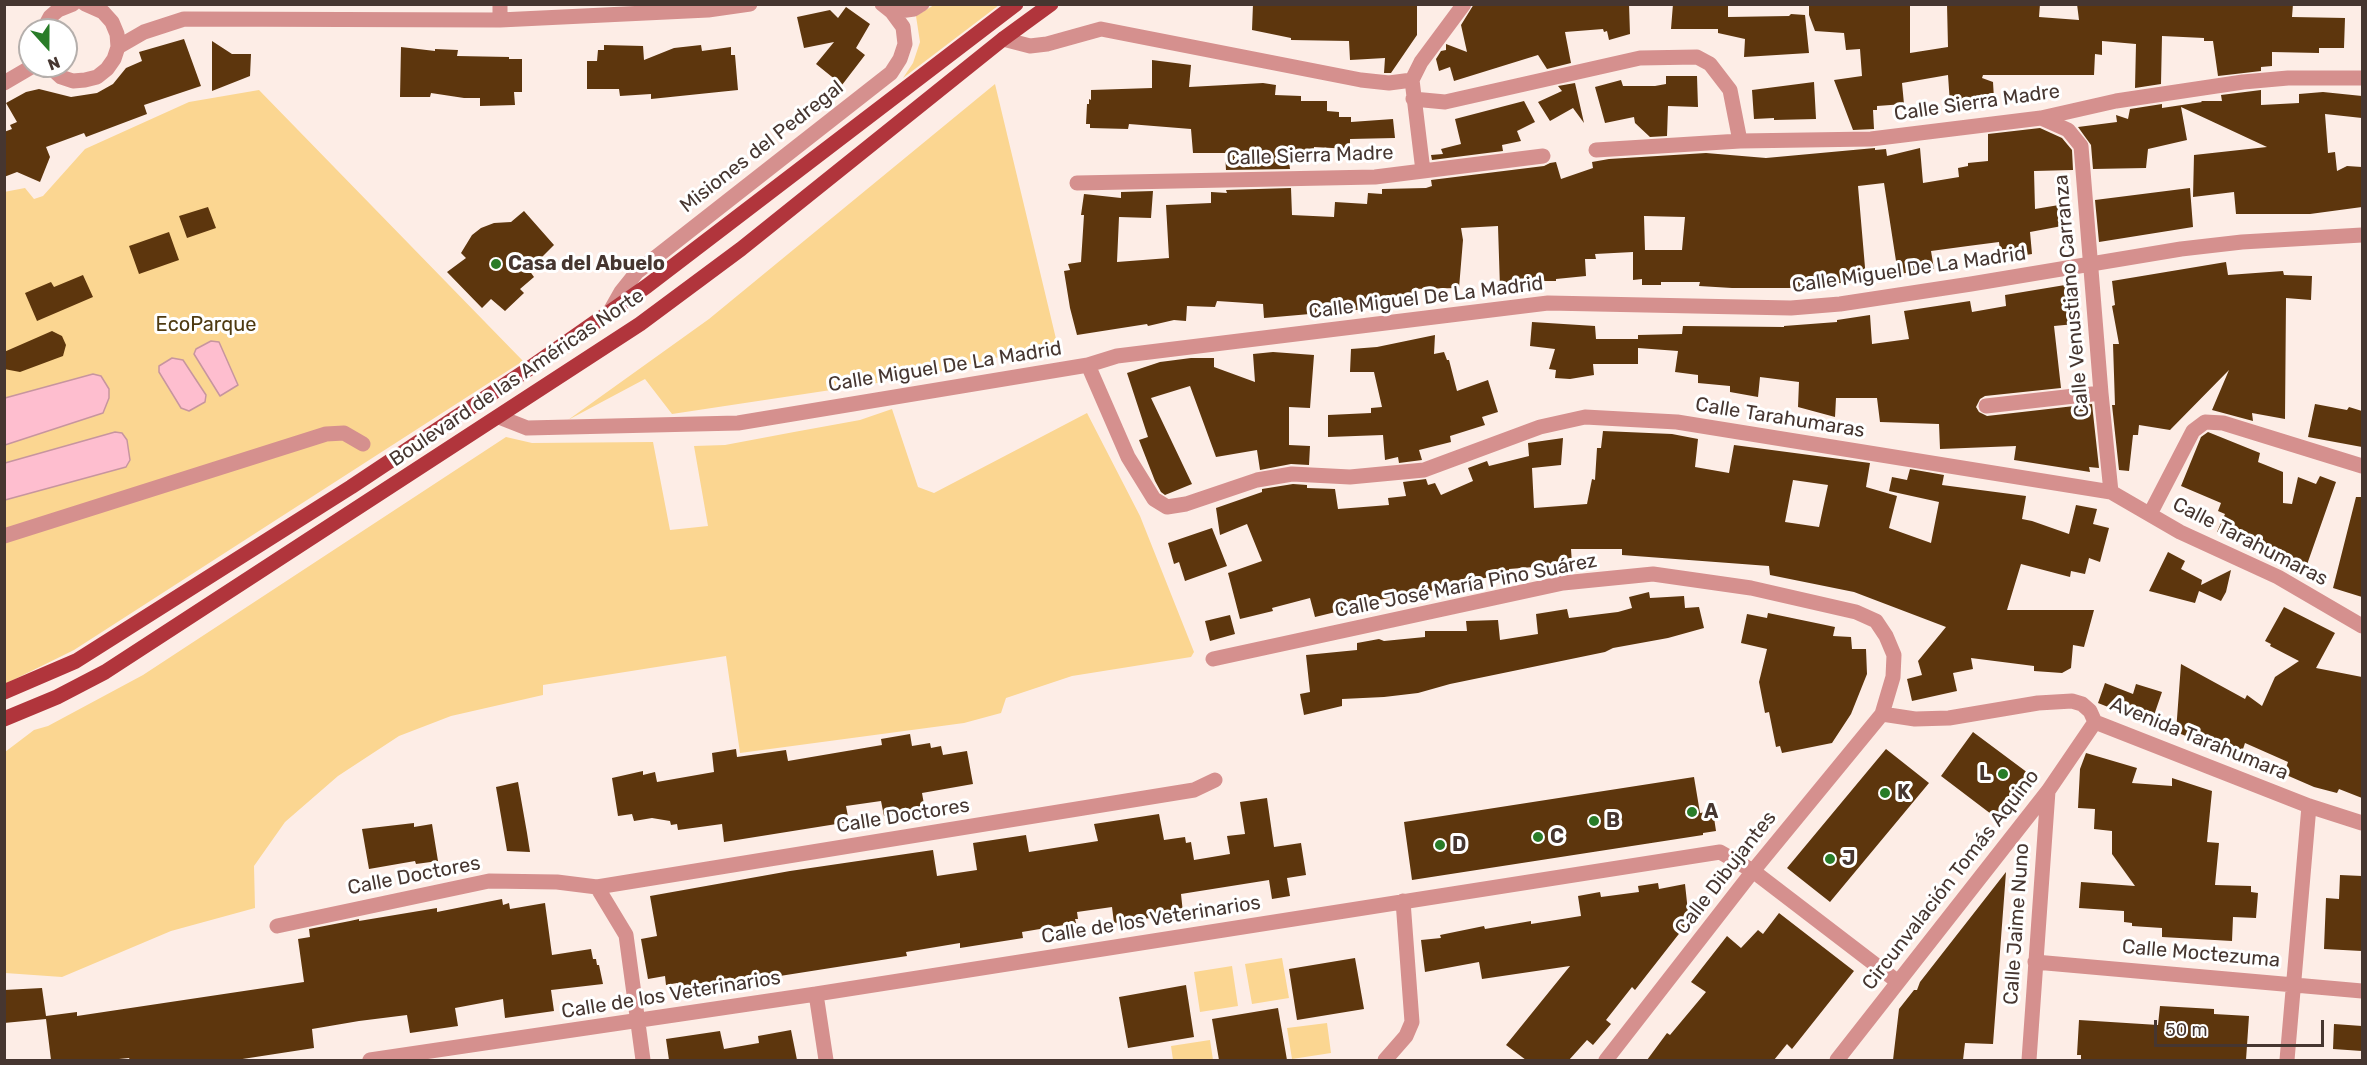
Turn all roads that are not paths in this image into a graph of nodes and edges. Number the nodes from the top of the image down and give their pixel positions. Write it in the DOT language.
graph roads {
  1 [pos="73,4"];
  2 [pos="85,4"];
  3 [pos="117,4"];
  4 [pos="500,4"];
  5 [pos="750,4"];
  6 [pos="922,4"];
  7 [pos="1016,4"];
  8 [pos="1051,4"];
  9 [pos="1464,4"];
  10 [pos="57,7"];
  11 [pos="887,8"];
  12 [pos="103,12"];
  13 [pos="500,20"];
  14 [pos="1003,39"];
  15 [pos="118,47"];
  16 [pos="18,75"];
  17 [pos="64,78"];
  18 [pos="2362,78"];
  19 [pos="1412,80"];
  20 [pos="4,83"];
  21 [pos="1413,99"];
  22 [pos="2041,118"];
  23 [pos="1740,141"];
  24 [pos="1596,150"];
  25 [pos="1543,156"];
  26 [pos="1423,171"];
  27 [pos="1077,183"];
  28 [pos="2362,235"];
  29 [pos="2090,263"];
  30 [pos="609,315"];
  31 [pos="1088,365"];
  32 [pos="2100,393"];
  33 [pos="1986,406"];
  34 [pos="499,417"];
  35 [pos="363,444"];
  36 [pos="2362,466"];
  37 [pos="2111,492"];
  38 [pos="2150,514"];
  39 [pos="4,536"];
  40 [pos="2362,626"];
  41 [pos="1213,659"];
  42 [pos="4,692"];
  43 [pos="1881,714"];
  44 [pos="4,719"];
  45 [pos="2095,722"];
  46 [pos="1215,780"];
  47 [pos="2048,791"];
  48 [pos="2309,806"];
  49 [pos="2362,823"];
  50 [pos="1753,871"];
  51 [pos="597,887"];
  52 [pos="1403,901"];
  53 [pos="277,926"];
  54 [pos="2035,962"];
  55 [pos="1898,982"];
  56 [pos="2293,983"];
  57 [pos="2362,991"];
  58 [pos="816,994"];
  59 [pos="637,1022"];
  60 [pos="370,1060"];
  61 [pos="643,1060"];
  62 [pos="826,1060"];
  63 [pos="1385,1060"];
  64 [pos="1606,1060"];
  65 [pos="1837,1060"];
  66 [pos="2029,1060"];
  67 [pos="2288,1060"];
  1 -- 10 [label="street"];
  2 -- 12 [label="street"];
  3 -- 12 [label="street"];
  4 -- 13 [label="street"];
  5 -- 13 [label="street"];
  6 -- 11 [label="street"];
  7 -- 30 [label="main road, Boulevard de las Américas Norte"];
  8 -- 14 [label="main road, Boulevard de las Américas Norte"];
  9 -- 19 [label="street"];
  11 -- 30 [label="street, Misiones del Pedregal"];
  12 -- 15 [label="street"];
  13 -- 15 [label="street"];
  14 -- 19 [label="street"];
  14 -- 34 [label="main road, Boulevard de las Américas Norte"];
  15 -- 17 [label="street"];
  16 -- 20 [label="street"];
  18 -- 22 [label="street, Calle Sierra Madre"];
  19 -- 21 [label="street"];
  21 -- 23 [label="street"];
  21 -- 26 [label="street"];
  22 -- 23 [label="street, Calle Sierra Madre"];
  22 -- 29 [label="street, Calle Venustiano Carranza"];
  23 -- 24 [label="street, Calle Sierra Madre"];
  25 -- 26 [label="street, Calle Sierra Madre"];
  26 -- 27 [label="street, Calle Sierra Madre"];
  28 -- 29 [label="street, Calle Miguel De La Madrid"];
  29 -- 31 [label="street, Calle Miguel De La Madrid"];
  29 -- 32 [label="street, Calle Venustiano Carranza"];
  30 -- 42 [label="main road, Boulevard de las Américas Norte"];
  31 -- 34 [label="street, Calle Miguel De La Madrid"];
  31 -- 37 [label="street, Calle Tarahumaras"];
  32 -- 33 [label="street"];
  32 -- 37 [label="street, Calle Venustiano Carranza"];
  34 -- 44 [label="main road, Boulevard de las Américas Norte"];
  35 -- 39 [label="street"];
  36 -- 38 [label="street"];
  37 -- 38 [label="street, Calle Tarahumaras"];
  38 -- 40 [label="street, Calle Tarahumaras"];
  41 -- 43 [label="street, Calle José María Pino Suárez"];
  43 -- 45 [label="street, Avenida Tarahumara"];
  43 -- 50 [label="street, Calle Dibujantes"];
  45 -- 47 [label="street, Circunvalación Tomás Aquino"];
  45 -- 48 [label="street, Avenida Tarahumara"];
  46 -- 51 [label="street, Calle Doctores"];
  47 -- 54 [label="street, Calle Jaime Nuno"];
  47 -- 55 [label="street, Circunvalación Tomás Aquino"];
  48 -- 49 [label="street, Avenida Tarahumara"];
  48 -- 56 [label="street"];
  50 -- 52 [label="street, Calle de los Veterinarios"];
  50 -- 55 [label="street, Calle de los Veterinarios"];
  50 -- 64 [label="street, Calle Dibujantes"];
  51 -- 53 [label="street, Calle Doctores"];
  51 -- 59 [label="street"];
  52 -- 58 [label="street, Calle de los Veterinarios"];
  52 -- 63 [label="street"];
  54 -- 56 [label="street, Calle Moctezuma"];
  54 -- 66 [label="street, Calle Jaime Nuno"];
  55 -- 65 [label="street, Circunvalación Tomás Aquino"];
  56 -- 57 [label="street, Calle Moctezuma"];
  56 -- 67 [label="street"];
  58 -- 59 [label="street, Calle de los Veterinarios"];
  58 -- 62 [label="street"];
  59 -- 60 [label="street, Calle de los Veterinarios"];
  59 -- 61 [label="street"];
}
